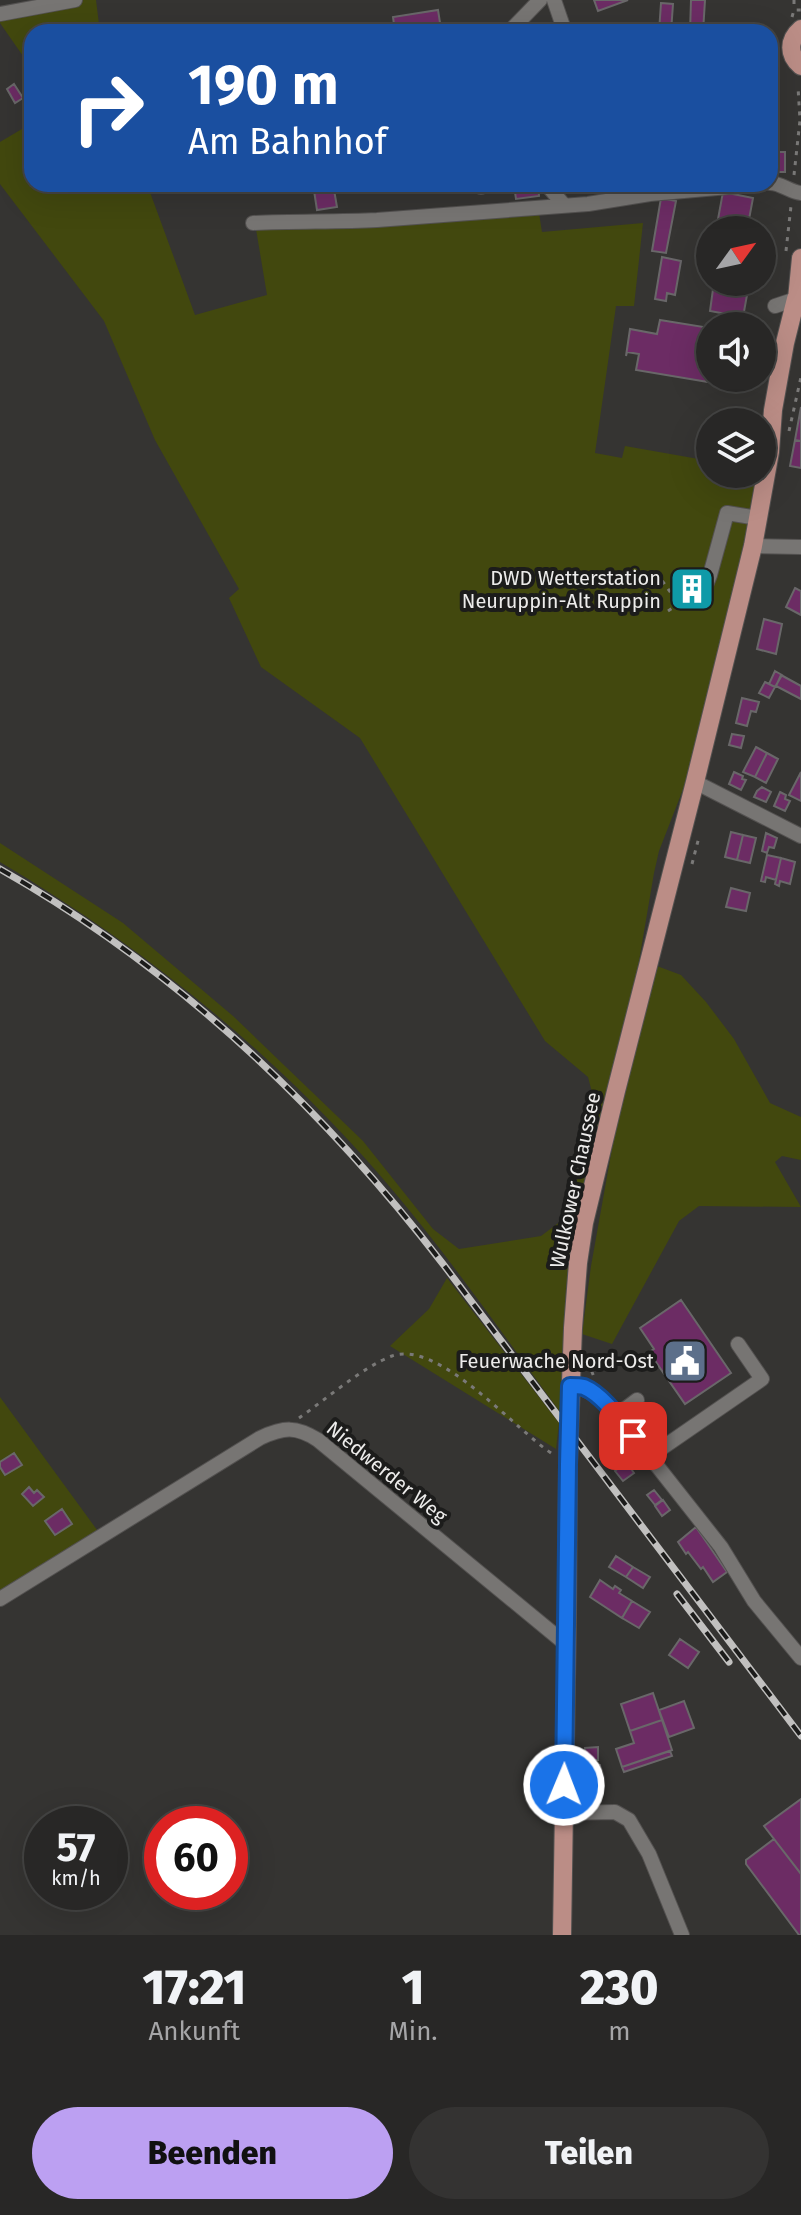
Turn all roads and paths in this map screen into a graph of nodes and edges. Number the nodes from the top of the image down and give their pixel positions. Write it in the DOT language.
graph roads {
  1 [pos="75,0"];
  2 [pos="540,0"];
  3 [pos="554,0"];
  4 [pos="794,0"];
  5 [pos="0,14"];
  6 [pos="799,15"];
  7 [pos="517,24"];
  8 [pos="562,24"];
  9 [pos="801,66"];
  10 [pos="798,87"];
  11 [pos="778,185"];
  12 [pos="553,192"];
  13 [pos="672,192"];
  14 [pos="797,193"];
  15 [pos="564,205"];
  16 [pos="253,223"];
  17 [pos="793,256"];
  18 [pos="796,299"];
  19 [pos="775,306"];
  20 [pos="758,518"];
  21 [pos="753,546"];
  22 [pos="801,547"];
  23 [pos="655,580"];
  24 [pos="702,595"];
  25 [pos="668,611"];
  26 [pos="695,782"];
  27 [pos="701,824"];
  28 [pos="801,836"];
  29 [pos="690,869"];
  30 [pos="738,1344"];
  31 [pos="586,1356"];
  32 [pos="570,1386"];
  33 [pos="592,1393"];
  34 [pos="637,1400"];
  35 [pos="617,1415"];
  36 [pos="283,1429"];
  37 [pos="649,1457"];
  38 [pos="568,1464"];
  39 [pos="0,1599"];
  40 [pos="567,1645"];
  41 [pos="801,1658"];
  42 [pos="564,1813"];
  43 [pos="562,1935"];
  44 [pos="682,1935"];
  1 -- 5 [label="street"];
  2 -- 7 [label="street"];
  3 -- 8 [label="street"];
  4 -- 6 [label="path"];
  6 -- 9 [label="main road"];
  10 -- 14 [label="path"];
  11 -- 14 [label="street"];
  12 -- 15 [label="street"];
  13 -- 15 [label="street"];
  14 -- 17 [label="path"];
  15 -- 16 [label="street"];
  17 -- 18 [label="main road, Wulkower Chaussee"];
  18 -- 19 [label="street"];
  18 -- 20 [label="main road, Wulkower Chaussee"];
  20 -- 21 [label="main road, Wulkower Chaussee"];
  20 -- 24 [label="street"];
  21 -- 22 [label="street"];
  21 -- 26 [label="main road, Wulkower Chaussee"];
  23 -- 25 [label="path"];
  26 -- 28 [label="street"];
  26 -- 32 [label="main road, Wulkower Chaussee"];
  27 -- 29 [label="path"];
  30 -- 37 [label="street"];
  31 -- 33 [label="path"];
  32 -- 33 [label="street"];
  32 -- 38 [label="main road, Wulkower Chaussee"];
  33 -- 35 [label="street"];
  34 -- 35 [label="street"];
  35 -- 37 [label="street"];
  36 -- 38 [label="path"];
  36 -- 39 [label="street"];
  36 -- 40 [label="street, Niedwerder Weg"];
  37 -- 41 [label="street"];
  38 -- 40 [label="main road, Wulkower Chaussee"];
  40 -- 42 [label="main road, Wulkower Chaussee"];
  42 -- 43 [label="main road, Wulkower Chaussee"];
  42 -- 44 [label="street"];
}
